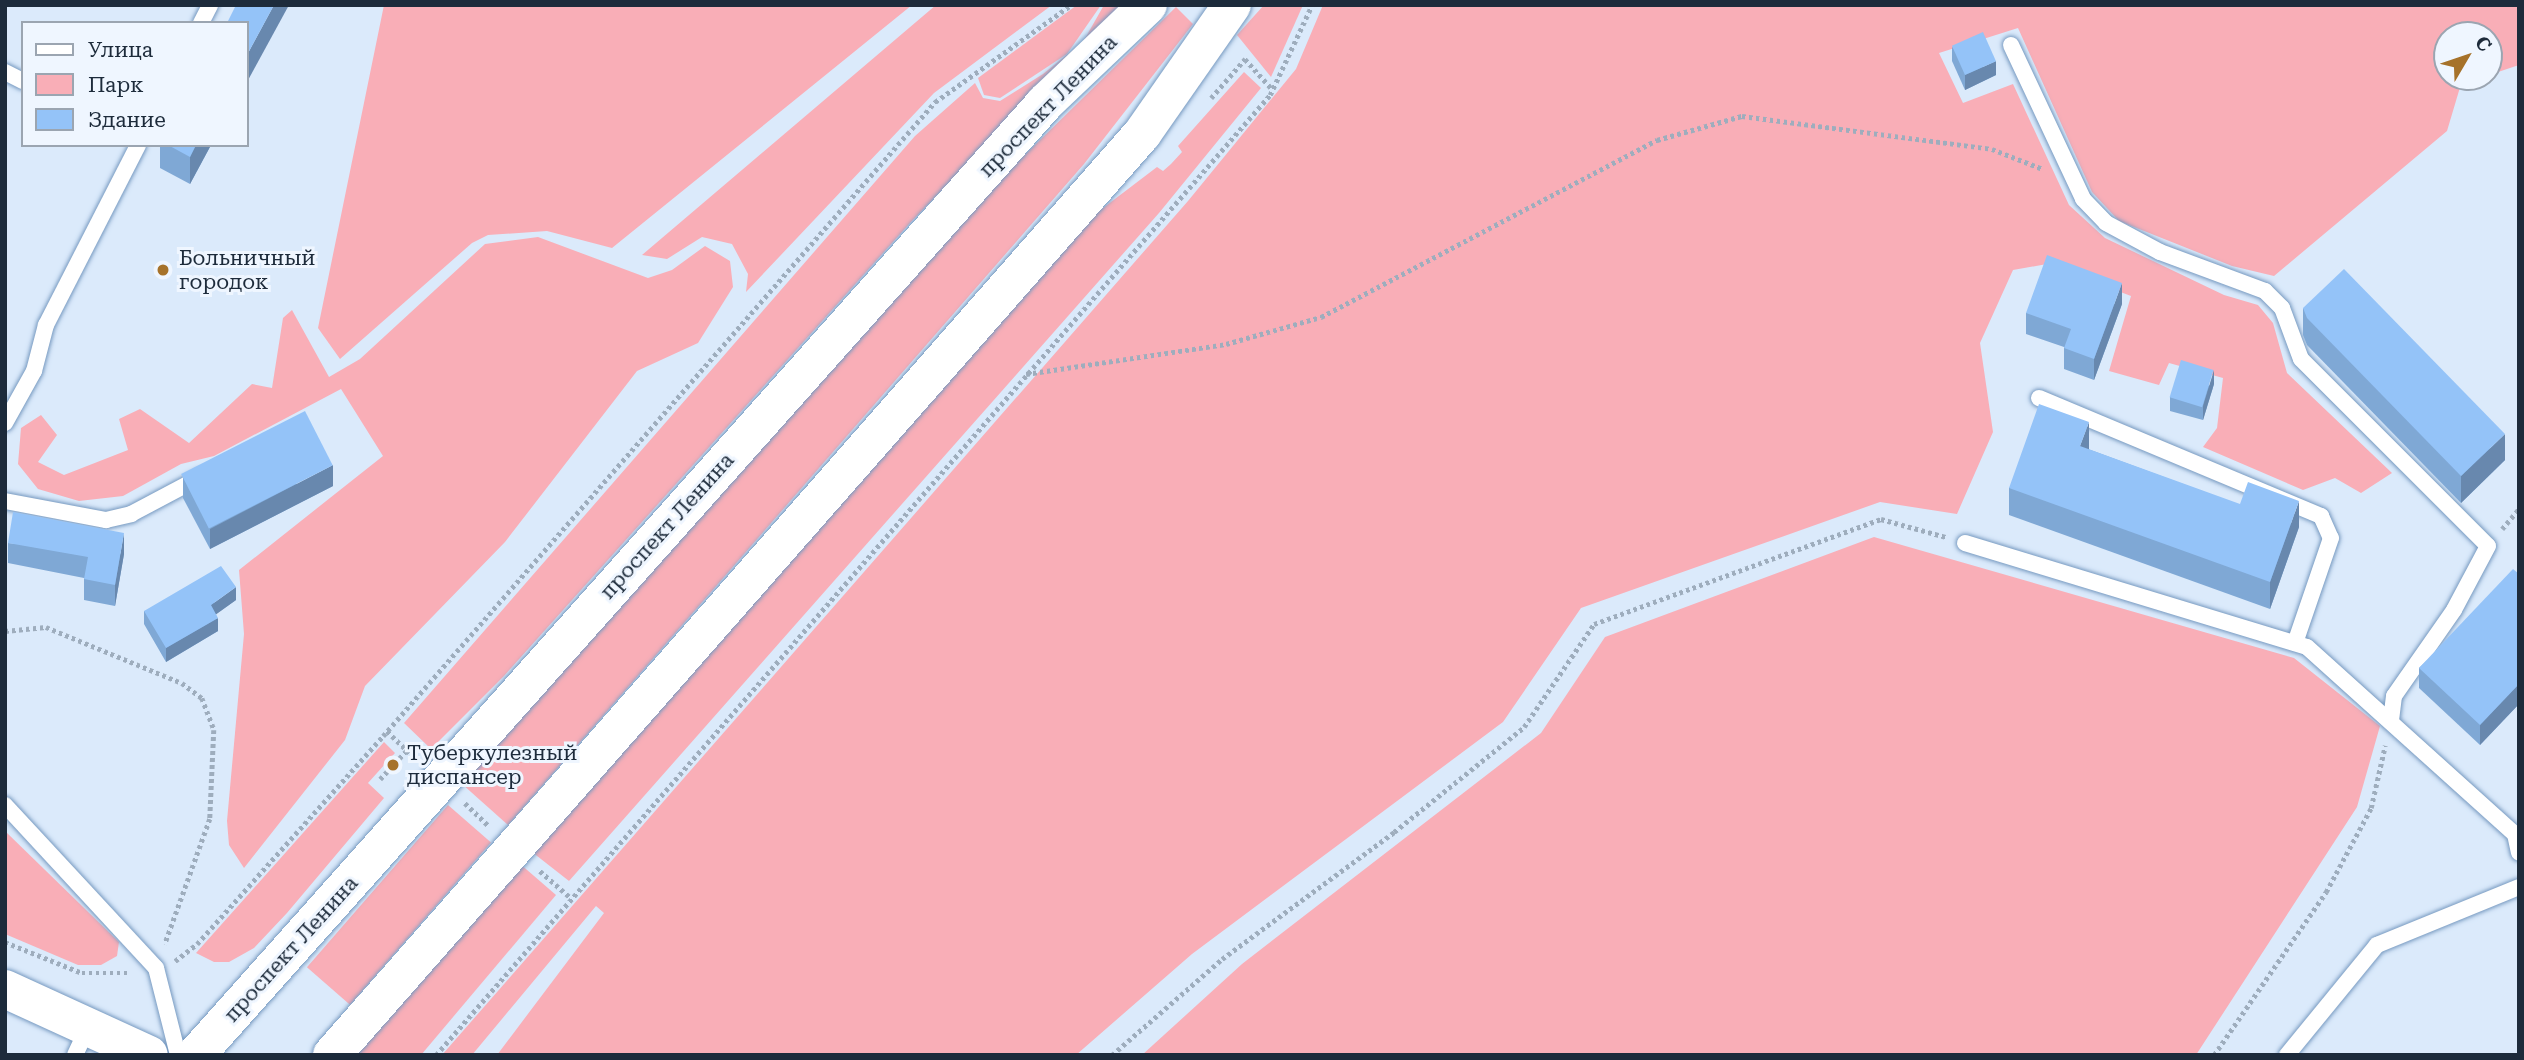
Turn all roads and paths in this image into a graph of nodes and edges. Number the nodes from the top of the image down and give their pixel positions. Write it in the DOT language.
graph roads {
  1 [pos="211,5"];
  2 [pos="1071,5"];
  3 [pos="1148,5"];
  4 [pos="1232,5"];
  5 [pos="1312,5"];
  6 [pos="202,21"];
  7 [pos="2011,45"];
  8 [pos="1236,49"];
  9 [pos="5,72"];
  10 [pos="21,80"];
  11 [pos="1272,89"];
  12 [pos="137,147"];
  13 [pos="2074,181"];
  14 [pos="1026,374"];
  15 [pos="2039,398"];
  16 [pos="5,423"];
  17 [pos="214,470"];
  18 [pos="5,501"];
  19 [pos="1965,542"];
  20 [pos="5,631"];
  21 [pos="2295,643"];
  22 [pos="2391,720"];
  23 [pos="387,731"];
  24 [pos="407,750"];
  25 [pos="413,756"];
  26 [pos="380,779"];
  27 [pos="459,798"];
  28 [pos="5,805"];
  29 [pos="488,825"];
  30 [pos="2519,853"];
  31 [pos="536,868"];
  32 [pos="2519,887"];
  33 [pos="571,898"];
  34 [pos="5,942"];
  35 [pos="156,968"];
  36 [pos="5,989"];
  37 [pos="82,1041"];
  38 [pos="149,1055"];
  39 [pos="178,1055"];
  40 [pos="196,1055"];
  41 [pos="332,1055"];
  42 [pos="436,1055"];
  43 [pos="1112,1055"];
  44 [pos="2214,1055"];
  45 [pos="2287,1055"];
  1 -- 6 [label="lane"];
  2 -- 23 [label="path"];
  3 -- 40 [label="street, проспект Ленина"];
  4 -- 41 [label="street"];
  5 -- 11 [label="path"];
  7 -- 13 [label="lane"];
  8 -- 11 [label="path"];
  9 -- 10 [label="lane"];
  11 -- 14 [label="path"];
  12 -- 16 [label="lane"];
  13 -- 14 [label="path"];
  13 -- 22 [label="lane"];
  14 -- 33 [label="path"];
  15 -- 21 [label="lane"];
  17 -- 18 [label="lane"];
  19 -- 21 [label="lane"];
  19 -- 43 [label="path"];
  20 -- 35 [label="path"];
  21 -- 22 [label="lane"];
  22 -- 30 [label="lane"];
  22 -- 44 [label="path"];
  23 -- 24 [label="path"];
  23 -- 35 [label="path"];
  24 -- 25 [label="path"];
  24 -- 26 [label="path"];
  27 -- 29 [label="path"];
  28 -- 35 [label="lane"];
  31 -- 33 [label="path"];
  32 -- 45 [label="lane"];
  33 -- 42 [label="path"];
  34 -- 35 [label="path"];
  35 -- 39 [label="lane"];
  36 -- 37 [label="street"];
  37 -- 38 [label="street"];
}
